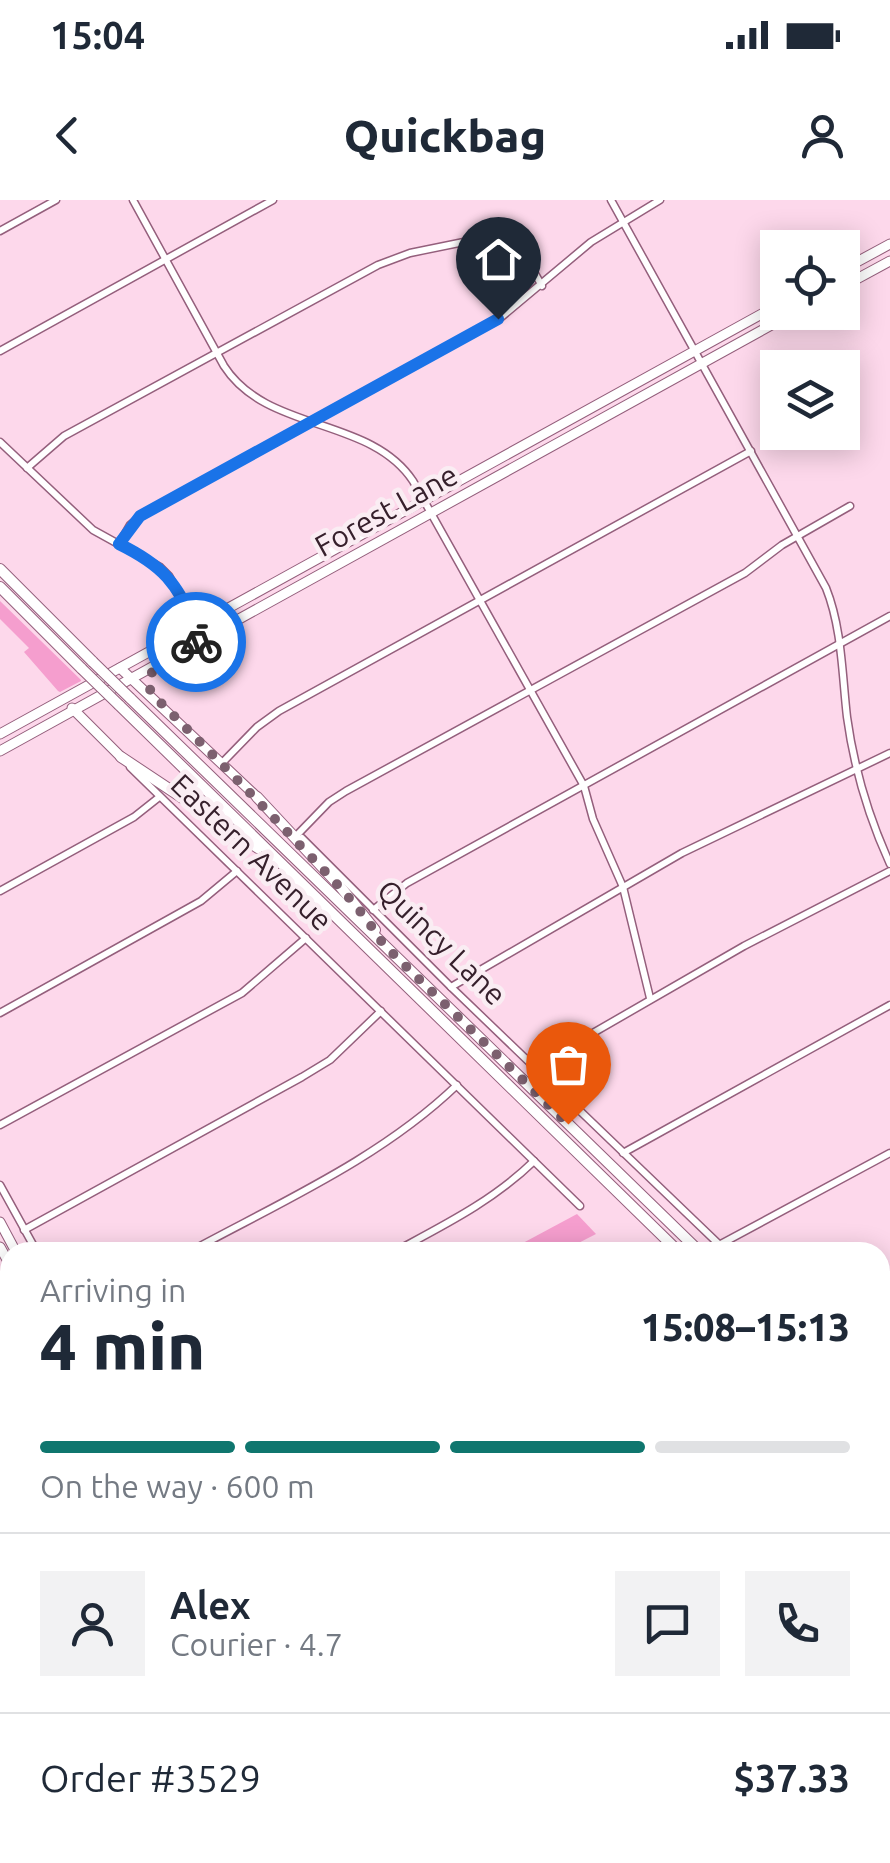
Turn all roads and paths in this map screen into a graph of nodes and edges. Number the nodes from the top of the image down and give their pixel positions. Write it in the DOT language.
graph roads {
  1 [pos="56,200"];
  2 [pos="133,200"];
  3 [pos="273,200"];
  4 [pos="611,200"];
  5 [pos="660,200"];
  6 [pos="624,221"];
  7 [pos="0,231"];
  8 [pos="890,244"];
  9 [pos="166,260"];
  10 [pos="860,260"];
  11 [pos="890,261"];
  12 [pos="860,268"];
  13 [pos="864,275"];
  14 [pos="860,277"];
  15 [pos="542,286"];
  16 [pos="760,315"];
  17 [pos="757,317"];
  18 [pos="760,323"];
  19 [pos="764,330"];
  20 [pos="695,350"];
  21 [pos="0,351"];
  22 [pos="217,352"];
  23 [pos="702,363"];
  24 [pos="575,416"];
  25 [pos="311,421"];
  26 [pos="582,430"];
  27 [pos="0,442"];
  28 [pos="751,451"];
  29 [pos="27,468"];
  30 [pos="425,500"];
  31 [pos="850,506"];
  32 [pos="432,513"];
  33 [pos="798,536"];
  34 [pos="349,542"];
  35 [pos="119,544"];
  36 [pos="356,554"];
  37 [pos="0,569"];
  38 [pos="276,582"];
  39 [pos="0,587"];
  40 [pos="283,594"];
  41 [pos="480,602"];
  42 [pos="890,616"];
  43 [pos="196,625"];
  44 [pos="203,638"];
  45 [pos="838,644"];
  46 [pos="158,664"];
  47 [pos="120,668"];
  48 [pos="133,678"];
  49 [pos="530,689"];
  50 [pos="152,694"];
  51 [pos="66,697"];
  52 [pos="73,711"];
  53 [pos="0,734"];
  54 [pos="0,751"];
  55 [pos="890,754"];
  56 [pos="121,758"];
  57 [pos="222,762"];
  58 [pos="858,770"];
  59 [pos="584,786"];
  60 [pos="256,796"];
  61 [pos="158,798"];
  62 [pos="298,834"];
  63 [pos="890,868"];
  64 [pos="287,869"];
  65 [pos="237,871"];
  66 [pos="623,887"];
  67 [pos="0,891"];
  68 [pos="373,910"];
  69 [pos="306,938"];
  70 [pos="383,944"];
  71 [pos="450,986"];
  72 [pos="650,998"];
  73 [pos="890,1005"];
  74 [pos="381,1011"];
  75 [pos="0,1012"];
  76 [pos="534,1067"];
  77 [pos="457,1085"];
  78 [pos="0,1126"];
  79 [pos="623,1153"];
  80 [pos="890,1153"];
  81 [pos="535,1160"];
  82 [pos="0,1186"];
  83 [pos="580,1206"];
  84 [pos="24,1230"];
  85 [pos="31,1242"];
  86 [pos="208,1242"];
  87 [pos="413,1242"];
  88 [pos="668,1242"];
  89 [pos="695,1242"];
  90 [pos="717,1242"];
  91 [pos="726,1242"];
  1 -- 7 [label="street"];
  2 -- 9 [label="street"];
  3 -- 9 [label="street"];
  4 -- 6 [label="street"];
  5 -- 6 [label="street"];
  6 -- 15 [label="street"];
  6 -- 20 [label="street"];
  8 -- 10 [label="main road"];
  9 -- 21 [label="street"];
  9 -- 22 [label="street"];
  11 -- 13 [label="main road"];
  12 -- 13 [label="main road"];
  13 -- 14 [label="main road"];
  15 -- 22 [label="street"];
  15 -- 25 [label="street"];
  16 -- 17 [label="main road, Forest Lane"];
  17 -- 18 [label="main road"];
  17 -- 20 [label="main road, Forest Lane"];
  19 -- 23 [label="main road, Forest Lane"];
  20 -- 23 [label="street"];
  20 -- 24 [label="main road, Forest Lane"];
  22 -- 25 [label="street"];
  22 -- 29 [label="street"];
  23 -- 26 [label="main road, Forest Lane"];
  23 -- 28 [label="street"];
  24 -- 26 [label="main road"];
  24 -- 30 [label="main road, Forest Lane"];
  25 -- 30 [label="street"];
  25 -- 35 [label="street"];
  26 -- 32 [label="main road, Forest Lane"];
  27 -- 29 [label="street"];
  28 -- 33 [label="street"];
  28 -- 41 [label="street"];
  29 -- 35 [label="street"];
  30 -- 32 [label="street"];
  30 -- 34 [label="main road, Forest Lane"];
  31 -- 33 [label="street"];
  32 -- 36 [label="main road, Forest Lane"];
  32 -- 41 [label="street"];
  33 -- 45 [label="street"];
  33 -- 49 [label="street"];
  34 -- 36 [label="main road"];
  34 -- 38 [label="main road, Forest Lane"];
  35 -- 43 [label="street"];
  36 -- 40 [label="main road, Forest Lane"];
  37 -- 70 [label="highway, bridge"];
  38 -- 40 [label="main road"];
  38 -- 43 [label="main road, Forest Lane"];
  39 -- 64 [label="highway, bridge"];
  40 -- 44 [label="main road, Forest Lane"];
  41 -- 49 [label="street"];
  41 -- 57 [label="street"];
  42 -- 45 [label="street"];
  43 -- 44 [label="street"];
  43 -- 47 [label="main road, Forest Lane"];
  44 -- 46 [label="main road, Forest Lane"];
  45 -- 58 [label="street"];
  45 -- 59 [label="street"];
  46 -- 48 [label="main road, Forest Lane"];
  46 -- 50 [label="main road"];
  47 -- 48 [label="main road, Quincy Lane"];
  47 -- 51 [label="main road, Forest Lane"];
  48 -- 50 [label="main road, Quincy Lane"];
  48 -- 52 [label="main road, Forest Lane"];
  49 -- 59 [label="street"];
  49 -- 62 [label="street"];
  50 -- 57 [label="main road, Quincy Lane"];
  51 -- 52 [label="main road, Eastern Avenue"];
  51 -- 53 [label="main road, Forest Lane"];
  52 -- 54 [label="main road, Forest Lane"];
  52 -- 56 [label="main road, Eastern Avenue"];
  55 -- 58 [label="street"];
  56 -- 61 [label="street, Eastern Avenue"];
  56 -- 64 [label="highway"];
  57 -- 60 [label="main road, Quincy Lane"];
  58 -- 63 [label="street"];
  58 -- 66 [label="street"];
  59 -- 66 [label="street"];
  59 -- 68 [label="street"];
  60 -- 62 [label="street, Quincy Lane"];
  60 -- 70 [label="highway"];
  61 -- 65 [label="street, Eastern Avenue"];
  61 -- 67 [label="street"];
  62 -- 68 [label="street, Quincy Lane"];
  63 -- 72 [label="street"];
  64 -- 88 [label="highway"];
  65 -- 69 [label="street, Eastern Avenue"];
  65 -- 75 [label="street"];
  66 -- 71 [label="street"];
  66 -- 72 [label="street"];
  68 -- 71 [label="street, Quincy Lane"];
  69 -- 74 [label="street, Eastern Avenue"];
  69 -- 78 [label="street"];
  70 -- 89 [label="highway"];
  71 -- 76 [label="street, Quincy Lane"];
  72 -- 76 [label="street"];
  73 -- 79 [label="street"];
  74 -- 77 [label="street, Eastern Avenue"];
  74 -- 84 [label="street"];
  76 -- 79 [label="street, Quincy Lane"];
  77 -- 81 [label="street, Eastern Avenue"];
  77 -- 86 [label="street"];
  79 -- 90 [label="street, Quincy Lane"];
  80 -- 91 [label="street"];
  81 -- 83 [label="street, Eastern Avenue"];
  81 -- 87 [label="street"];
  82 -- 84 [label="street"];
  84 -- 85 [label="street"];
}
